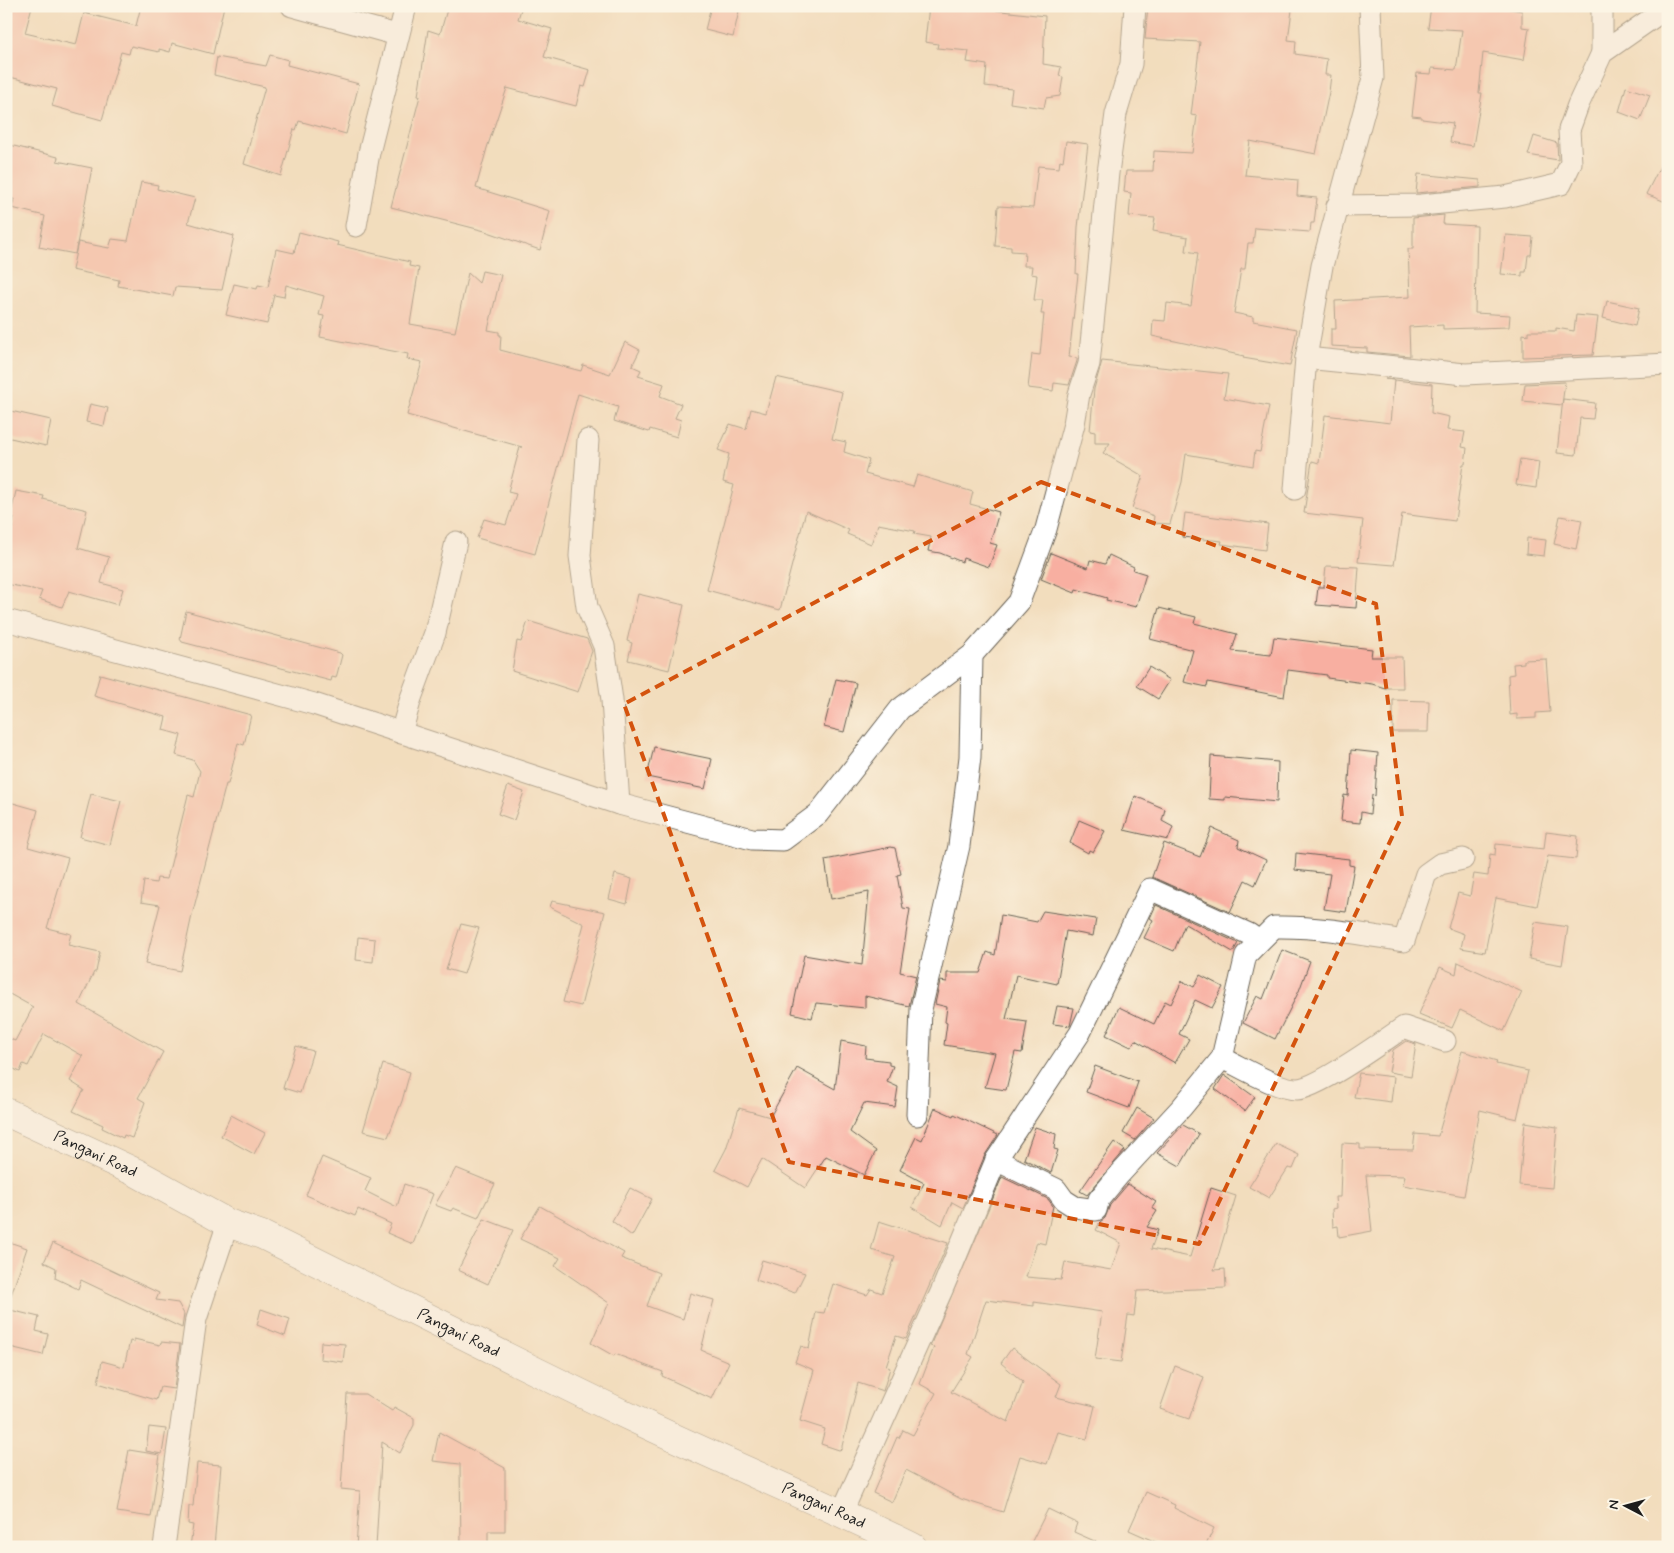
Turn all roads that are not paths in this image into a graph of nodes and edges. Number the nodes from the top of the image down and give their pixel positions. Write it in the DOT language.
graph roads {
  1 [pos="292,6"];
  2 [pos="406,6"];
  3 [pos="1135,6"];
  4 [pos="1370,6"];
  5 [pos="1600,6"];
  6 [pos="1668,7"];
  7 [pos="397,35"];
  8 [pos="1602,53"];
  9 [pos="1336,206"];
  10 [pos="356,226"];
  11 [pos="1306,358"];
  12 [pos="1668,364"];
  13 [pos="588,440"];
  14 [pos="1295,489"];
  15 [pos="456,542"];
  16 [pos="6,620"];
  17 [pos="972,655"];
  18 [pos="401,733"];
  19 [pos="619,804"];
  20 [pos="1463,859"];
  21 [pos="1259,941"];
  22 [pos="1446,1040"];
  23 [pos="1222,1058"];
  24 [pos="6,1112"];
  25 [pos="917,1114"];
  26 [pos="996,1160"];
  27 [pos="228,1223"];
  28 [pos="842,1512"];
  29 [pos="164,1547"];
  30 [pos="913,1547"];
  1 -- 7 [label="street"];
  2 -- 7 [label="street"];
  3 -- 17 [label="street"];
  4 -- 9 [label="street"];
  5 -- 8 [label="street"];
  6 -- 8 [label="street"];
  7 -- 10 [label="street"];
  8 -- 9 [label="street"];
  9 -- 11 [label="street"];
  11 -- 12 [label="street"];
  11 -- 14 [label="street"];
  13 -- 19 [label="street"];
  15 -- 18 [label="street"];
  16 -- 18 [label="street"];
  17 -- 19 [label="street"];
  17 -- 25 [label="street"];
  18 -- 19 [label="street"];
  20 -- 21 [label="street"];
  21 -- 23 [label="street"];
  21 -- 26 [label="street"];
  22 -- 23 [label="street"];
  23 -- 26 [label="street"];
  24 -- 27 [label="main road, Pangani Road"];
  26 -- 28 [label="street"];
  27 -- 28 [label="main road, Pangani Road"];
  27 -- 29 [label="street"];
  28 -- 30 [label="main road, Pangani Road"];
}
